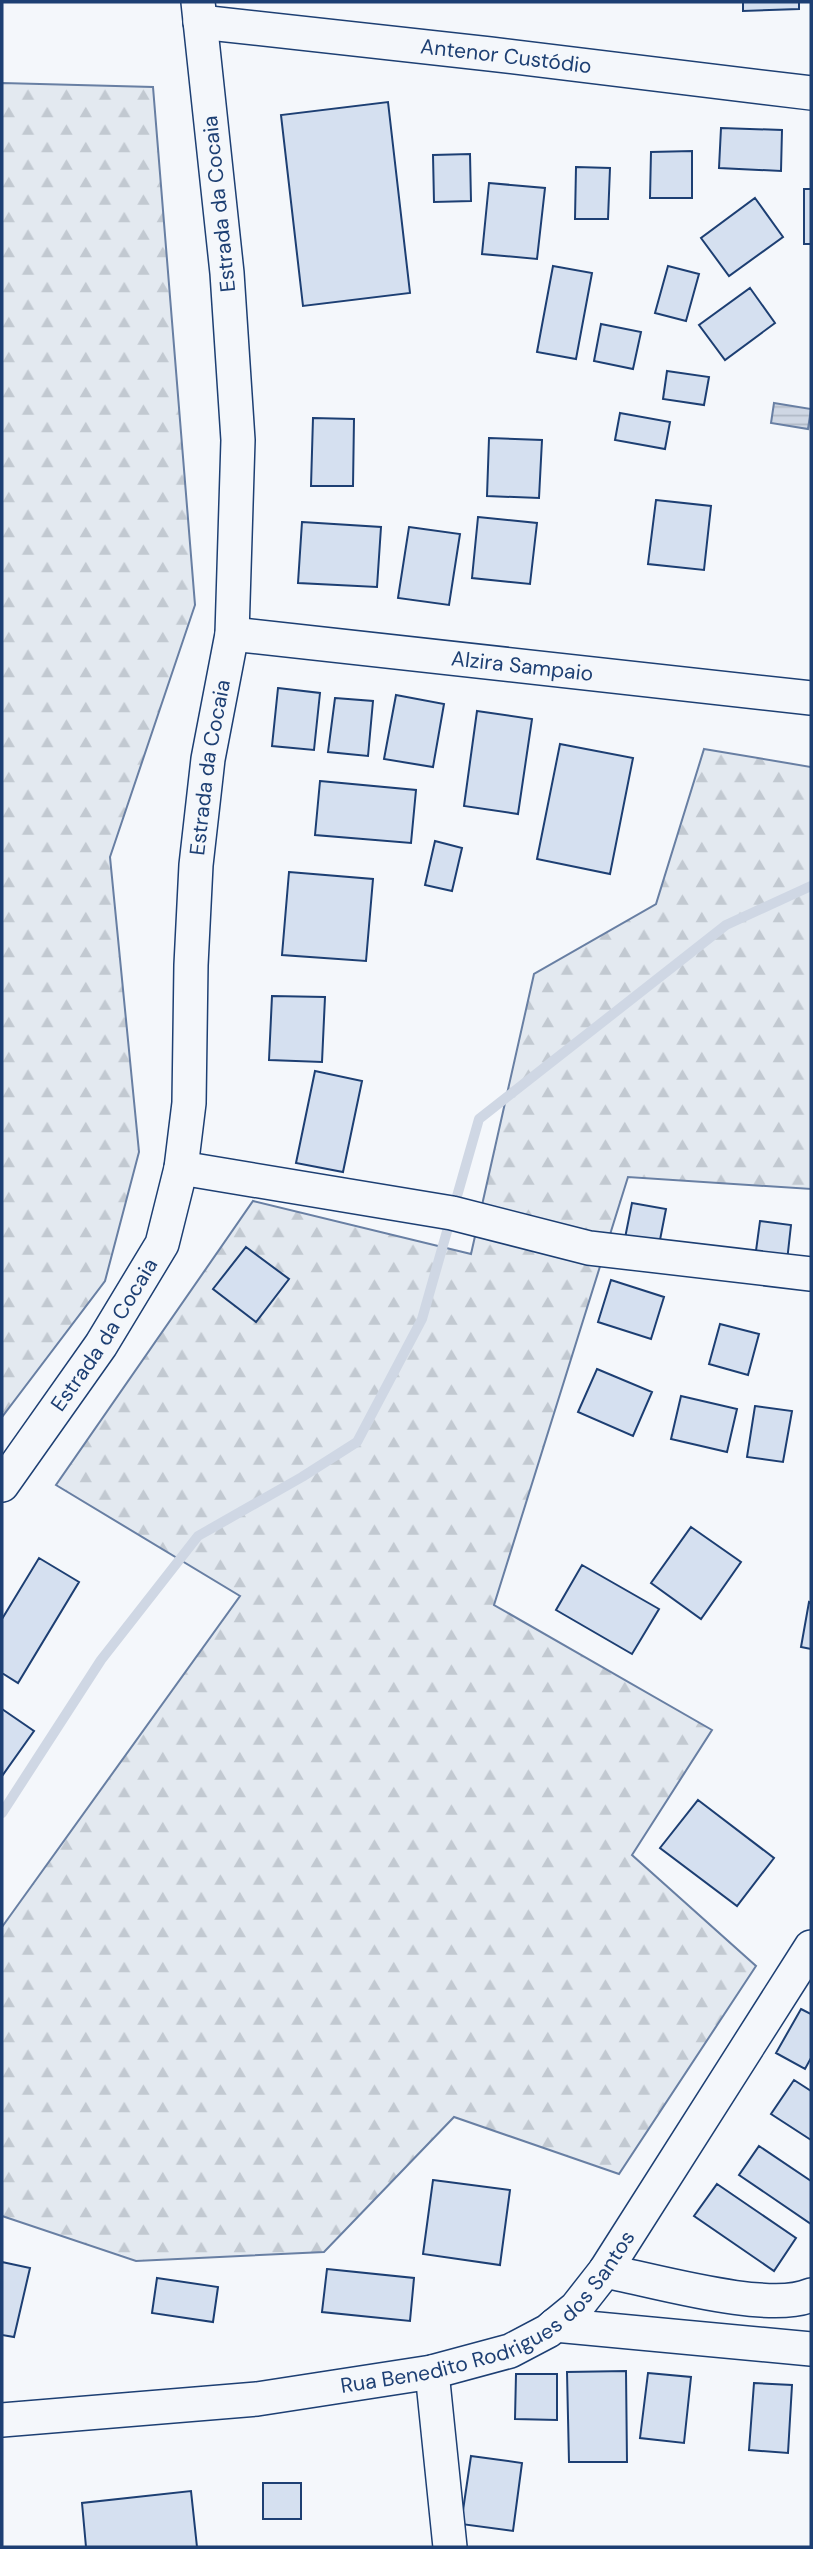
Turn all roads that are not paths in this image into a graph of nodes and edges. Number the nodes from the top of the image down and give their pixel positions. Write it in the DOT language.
graph roads {
  1 [pos="199,12"];
  2 [pos="811,93"];
  3 [pos="232,634"];
  4 [pos="811,698"];
  5 [pos="181,1168"];
  6 [pos="811,1273"];
  7 [pos="2,1485"];
  8 [pos="811,1947"];
  9 [pos="605,2271"];
  10 [pos="811,2295"];
  11 [pos="555,2325"];
  12 [pos="811,2349"];
  13 [pos="432,2372"];
  14 [pos="2,2420"];
  15 [pos="450,2547"];
  1 -- 2 [label="street, Antenor Custódio"];
  1 -- 3 [label="street, Estrada da Cocaia"];
  3 -- 4 [label="street, Alzira Sampaio"];
  3 -- 5 [label="street, Estrada da Cocaia"];
  5 -- 6 [label="street"];
  5 -- 7 [label="street, Estrada da Cocaia"];
  8 -- 9 [label="street, Rua Benedito Rodrigues dos Santos"];
  9 -- 10 [label="street"];
  9 -- 11 [label="street, Rua Benedito Rodrigues dos Santos"];
  11 -- 12 [label="street"];
  11 -- 13 [label="street, Rua Benedito Rodrigues dos Santos"];
  13 -- 14 [label="street, Rua Benedito Rodrigues dos Santos"];
  13 -- 15 [label="street"];
}
